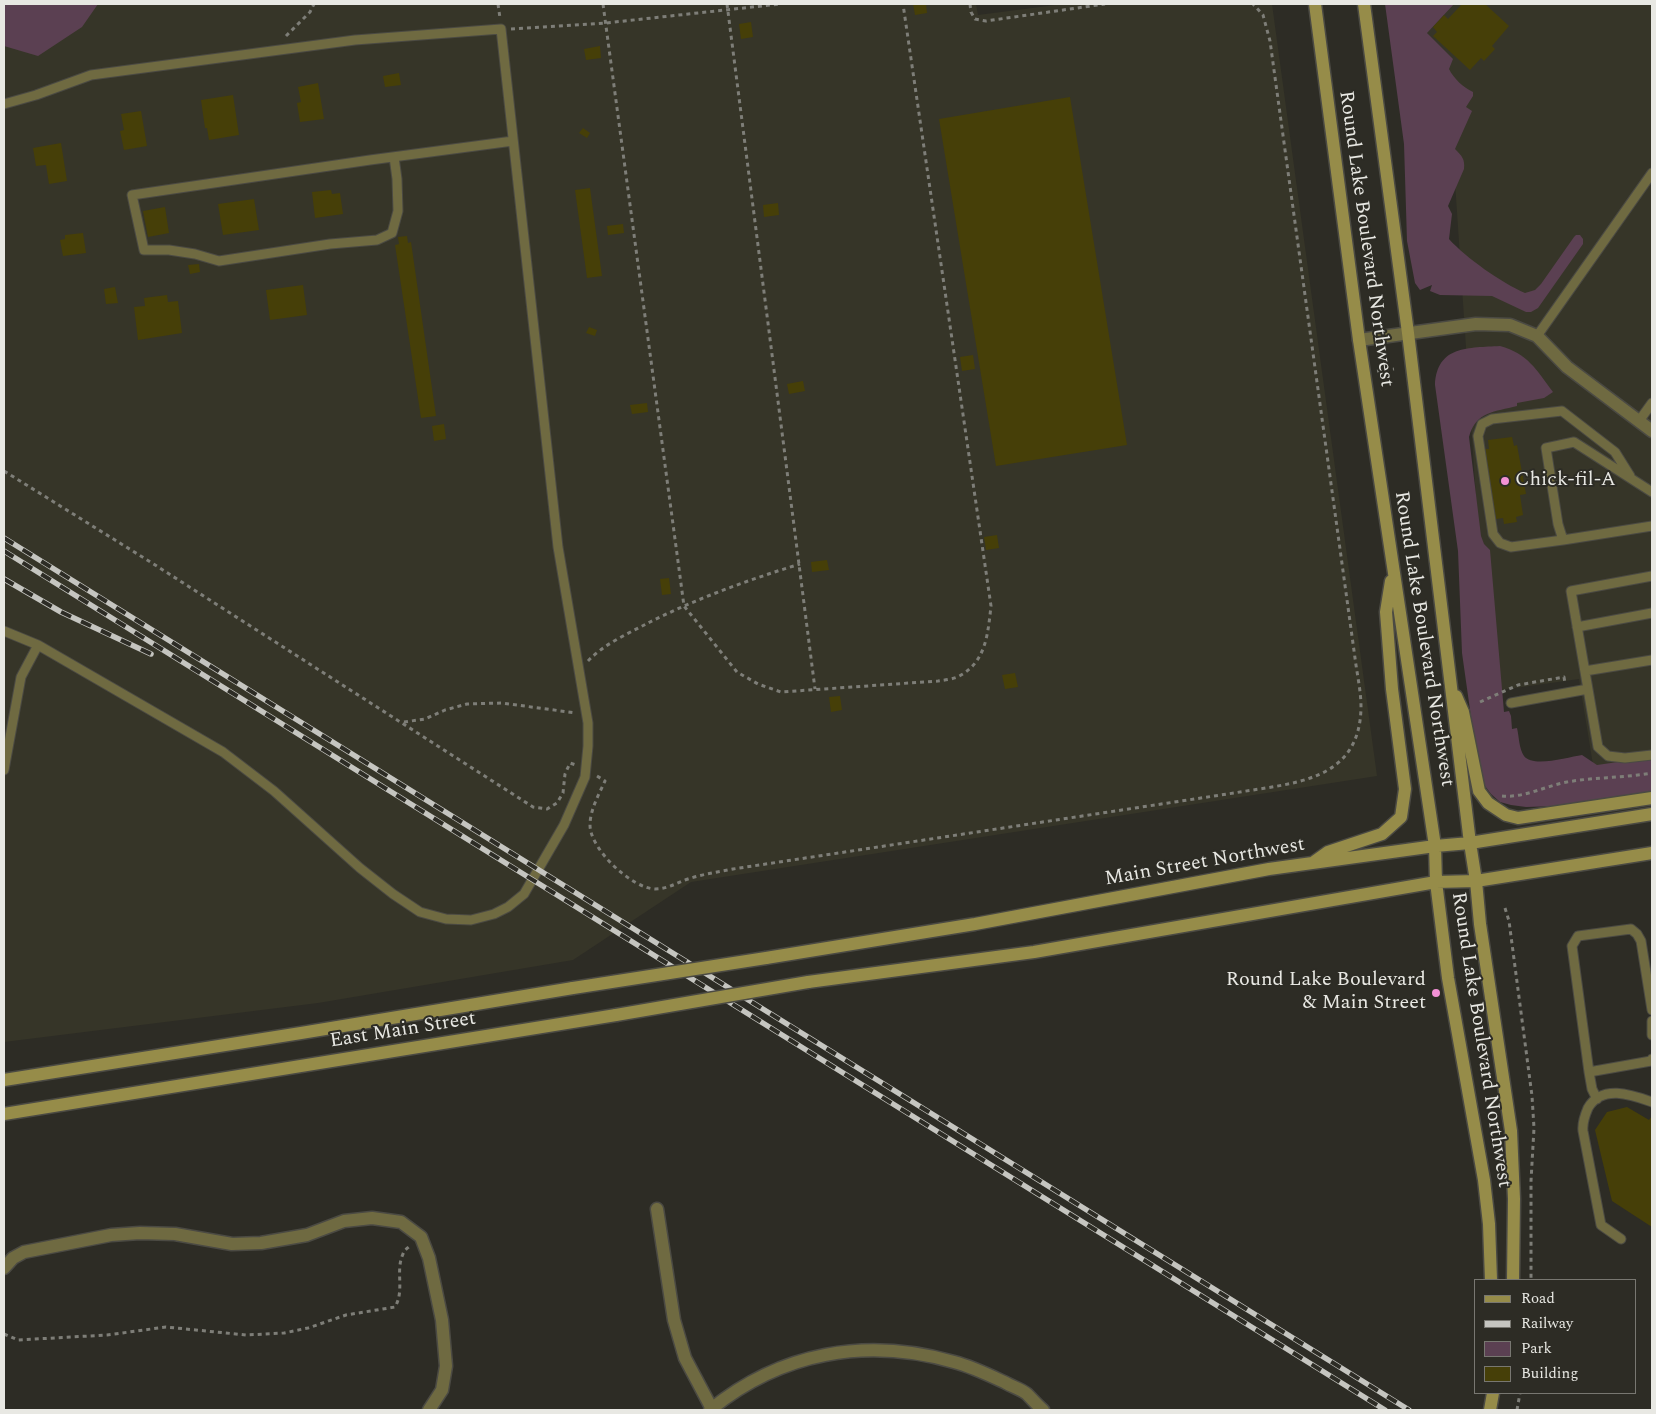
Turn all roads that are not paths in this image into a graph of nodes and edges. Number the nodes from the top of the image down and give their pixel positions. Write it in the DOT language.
graph roads {
  1 [pos="1315,4"];
  2 [pos="1364,4"];
  3 [pos="4,104"];
  4 [pos="513,141"];
  5 [pos="394,157"];
  6 [pos="1652,173"];
  7 [pos="1408,333"];
  8 [pos="1537,336"];
  9 [pos="1359,340"];
  10 [pos="1652,403"];
  11 [pos="1639,422"];
  12 [pos="1652,431"];
  13 [pos="1630,476"];
  14 [pos="1652,492"];
  15 [pos="1652,526"];
  16 [pos="1563,540"];
  17 [pos="1392,568"];
  18 [pos="1652,576"];
  19 [pos="1652,614"];
  20 [pos="1578,627"];
  21 [pos="4,631"];
  22 [pos="38,645"];
  23 [pos="1652,660"];
  24 [pos="1585,671"];
  25 [pos="1451,687"];
  26 [pos="1588,689"];
  27 [pos="1511,702"];
  28 [pos="1652,755"];
  29 [pos="4,770"];
  30 [pos="1652,798"];
  31 [pos="1652,814"];
  32 [pos="1470,843"];
  33 [pos="1435,846"];
  34 [pos="1652,853"];
  35 [pos="1312,864"];
  36 [pos="1436,882"];
  37 [pos="1476,882"];
  38 [pos="766,958"];
  39 [pos="1652,1010"];
  40 [pos="1652,1021"];
  41 [pos="1652,1035"];
  42 [pos="1652,1059"];
  43 [pos="1588,1072"];
  44 [pos="4,1080"];
  45 [pos="1597,1098"];
  46 [pos="1652,1102"];
  47 [pos="4,1114"];
  48 [pos="657,1209"];
  49 [pos="1621,1239"];
  50 [pos="4,1268"];
  51 [pos="1491,1279"];
  52 [pos="1514,1279"];
  53 [pos="1493,1394"];
  54 [pos="429,1410"];
  55 [pos="711,1410"];
  56 [pos="1043,1410"];
  57 [pos="1490,1410"];
  1 -- 9 [label="main road, Round Lake Boulevard Northwest"];
  2 -- 7 [label="main road, Round Lake Boulevard Northwest"];
  3 -- 4 [label="lane"];
  4 -- 5 [label="lane"];
  4 -- 22 [label="lane"];
  5 -- 5 [label="lane"];
  6 -- 8 [label="lane"];
  7 -- 8 [label="street"];
  7 -- 9 [label="street"];
  7 -- 25 [label="main road, Round Lake Boulevard Northwest"];
  8 -- 11 [label="street"];
  9 -- 17 [label="main road, Round Lake Boulevard Northwest"];
  10 -- 11 [label="lane"];
  11 -- 12 [label="street"];
  13 -- 14 [label="lane"];
  13 -- 16 [label="lane"];
  13 -- 16 [label="lane"];
  15 -- 16 [label="lane"];
  17 -- 33 [label="main road, Round Lake Boulevard Northwest"];
  17 -- 35 [label="main road"];
  18 -- 20 [label="lane"];
  19 -- 20 [label="lane"];
  20 -- 24 [label="lane"];
  21 -- 22 [label="lane"];
  22 -- 29 [label="lane"];
  23 -- 24 [label="lane"];
  24 -- 26 [label="lane"];
  25 -- 30 [label="main road"];
  25 -- 32 [label="main road, Round Lake Boulevard Northwest"];
  26 -- 27 [label="lane"];
  26 -- 28 [label="lane"];
  31 -- 32 [label="main road, Main Street Northwest"];
  32 -- 33 [label="main road, Main Street Northwest"];
  32 -- 37 [label="main road, Round Lake Boulevard Northwest"];
  33 -- 35 [label="main road, Main Street Northwest"];
  33 -- 36 [label="main road, Round Lake Boulevard Northwest"];
  34 -- 37 [label="main road"];
  35 -- 38 [label="main road, Main Street Northwest"];
  36 -- 37 [label="main road"];
  36 -- 47 [label="main road, East Main Street, bridge"];
  36 -- 51 [label="main road, Round Lake Boulevard Northwest"];
  37 -- 52 [label="main road, Round Lake Boulevard Northwest"];
  38 -- 44 [label="main road, East Main Street, bridge"];
  39 -- 43 [label="lane"];
  40 -- 41 [label="lane"];
  42 -- 43 [label="lane"];
  43 -- 45 [label="lane"];
  45 -- 46 [label="lane"];
  45 -- 49 [label="lane"];
  48 -- 55 [label="street"];
  50 -- 54 [label="street"];
  53 -- 57 [label="main road"];
  55 -- 56 [label="street"];
}
